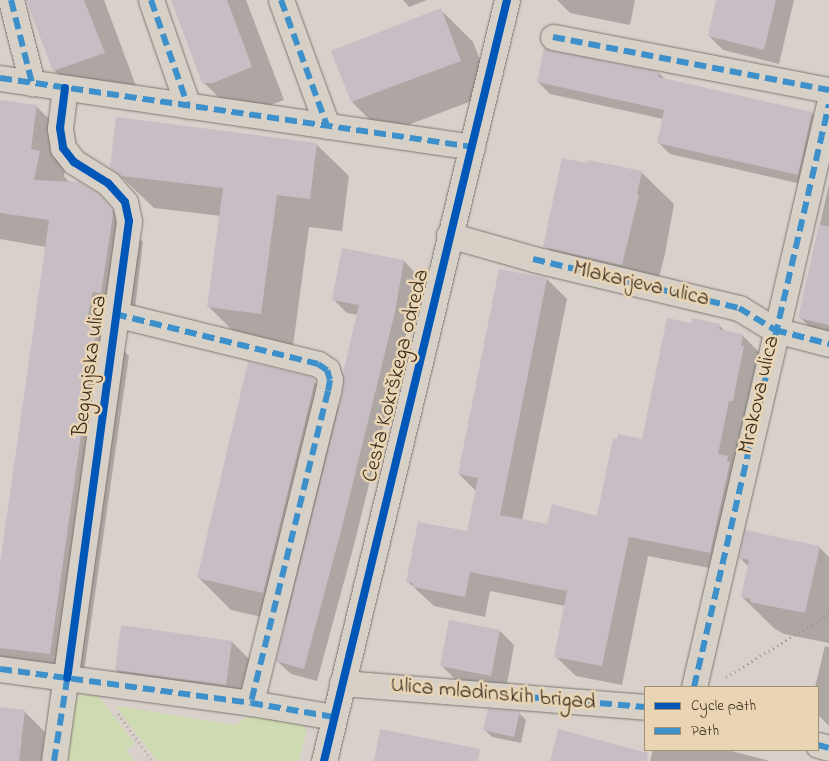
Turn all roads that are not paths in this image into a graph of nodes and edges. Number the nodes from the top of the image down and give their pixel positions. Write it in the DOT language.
graph roads {
  1 [pos="11,0"];
  2 [pos="151,0"];
  3 [pos="281,0"];
  4 [pos="507,0"];
  5 [pos="553,37"];
  6 [pos="0,78"];
  7 [pos="32,83"];
  8 [pos="65,88"];
  9 [pos="829,90"];
  10 [pos="829,104"];
  11 [pos="188,106"];
  12 [pos="327,126"];
  13 [pos="472,147"];
  14 [pos="450,235"];
  15 [pos="116,314"];
  16 [pos="775,330"];
  17 [pos="829,344"];
  18 [pos="68,668"];
  19 [pos="0,669"];
  20 [pos="342,683"];
  21 [pos="694,686"];
  22 [pos="251,704"];
  23 [pos="644,707"];
  24 [pos="334,717"];
  25 [pos="54,761"];
  26 [pos="324,761"];
  1 -- 7 [label="street"];
  2 -- 11 [label="street"];
  3 -- 12 [label="street"];
  4 -- 13 [label="street, Cesta Kokrškega odreda"];
  5 -- 9 [label="street"];
  6 -- 7 [label="street"];
  7 -- 8 [label="street"];
  8 -- 11 [label="street"];
  8 -- 15 [label="street, Begunjska ulica"];
  10 -- 16 [label="street, Mrakova ulica"];
  11 -- 12 [label="street"];
  12 -- 13 [label="street"];
  13 -- 14 [label="street, Cesta Kokrškega odreda"];
  14 -- 16 [label="street, Mlakarjeva ulica"];
  14 -- 20 [label="street, Cesta Kokrškega odreda"];
  15 -- 18 [label="street, Begunjska ulica"];
  15 -- 22 [label="street, Begunjska ulica"];
  16 -- 17 [label="street, Mlakarjeva ulica"];
  16 -- 21 [label="street, Mrakova ulica"];
  18 -- 19 [label="street"];
  18 -- 22 [label="street"];
  18 -- 25 [label="street, Begunjska ulica"];
  20 -- 23 [label="street, Ulica mladinskih brigad"];
  20 -- 24 [label="street, Cesta Kokrškega odreda"];
  22 -- 24 [label="street"];
  24 -- 26 [label="street, Cesta Kokrškega odreda"];
}
